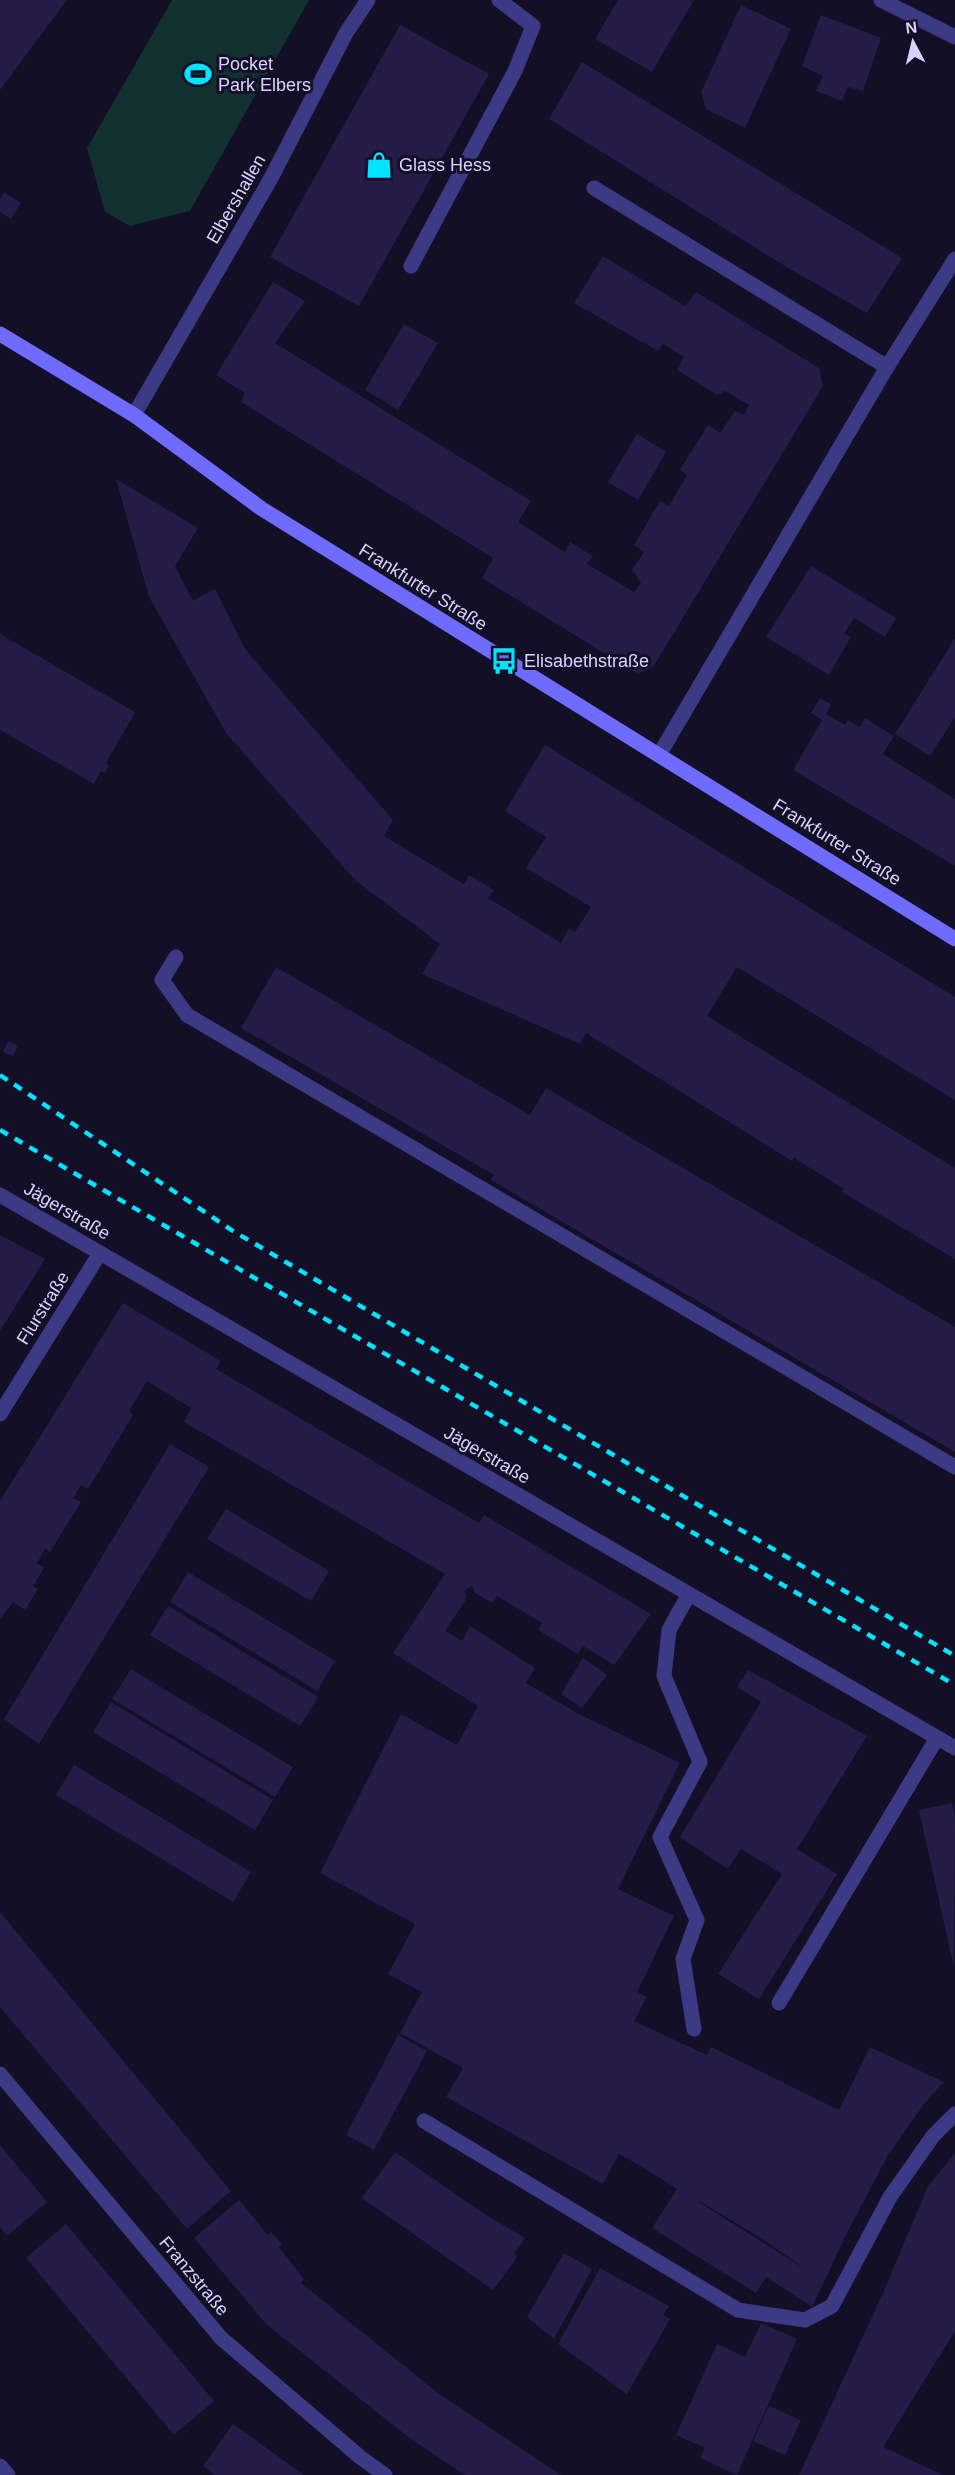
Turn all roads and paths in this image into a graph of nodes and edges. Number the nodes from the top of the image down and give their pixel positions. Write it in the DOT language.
graph roads {
  1 [pos="368,0"];
  2 [pos="498,0"];
  3 [pos="881,0"];
  4 [pos="955,37"];
  5 [pos="594,188"];
  6 [pos="955,259"];
  7 [pos="411,266"];
  8 [pos="0,334"];
  9 [pos="887,367"];
  10 [pos="134,415"];
  11 [pos="659,754"];
  12 [pos="955,939"];
  13 [pos="176,957"];
  14 [pos="0,1195"];
  15 [pos="100,1253"];
  16 [pos="0,1414"];
  17 [pos="955,1467"];
  18 [pos="689,1593"];
  19 [pos="937,1738"];
  20 [pos="955,1748"];
  21 [pos="779,2003"];
  22 [pos="693,2029"];
  23 [pos="0,2074"];
  24 [pos="955,2114"];
  25 [pos="424,2121"];
  26 [pos="0,2466"];
  27 [pos="8,2475"];
  28 [pos="385,2475"];
  1 -- 10 [label="street, Elbershallen"];
  2 -- 7 [label="street"];
  3 -- 4 [label="street"];
  5 -- 9 [label="street"];
  6 -- 9 [label="street"];
  8 -- 10 [label="street, Frankfurter Straße"];
  9 -- 11 [label="street"];
  10 -- 11 [label="street, Frankfurter Straße"];
  11 -- 12 [label="street, Frankfurter Straße"];
  13 -- 17 [label="street"];
  14 -- 15 [label="street, Jägerstraße"];
  15 -- 16 [label="street, Flurstraße"];
  15 -- 18 [label="street, Jägerstraße"];
  18 -- 19 [label="street, Jägerstraße"];
  18 -- 22 [label="street"];
  19 -- 20 [label="street, Jägerstraße"];
  19 -- 21 [label="street"];
  23 -- 28 [label="street, Franzstraße"];
  24 -- 25 [label="street"];
  26 -- 27 [label="street"];
}
